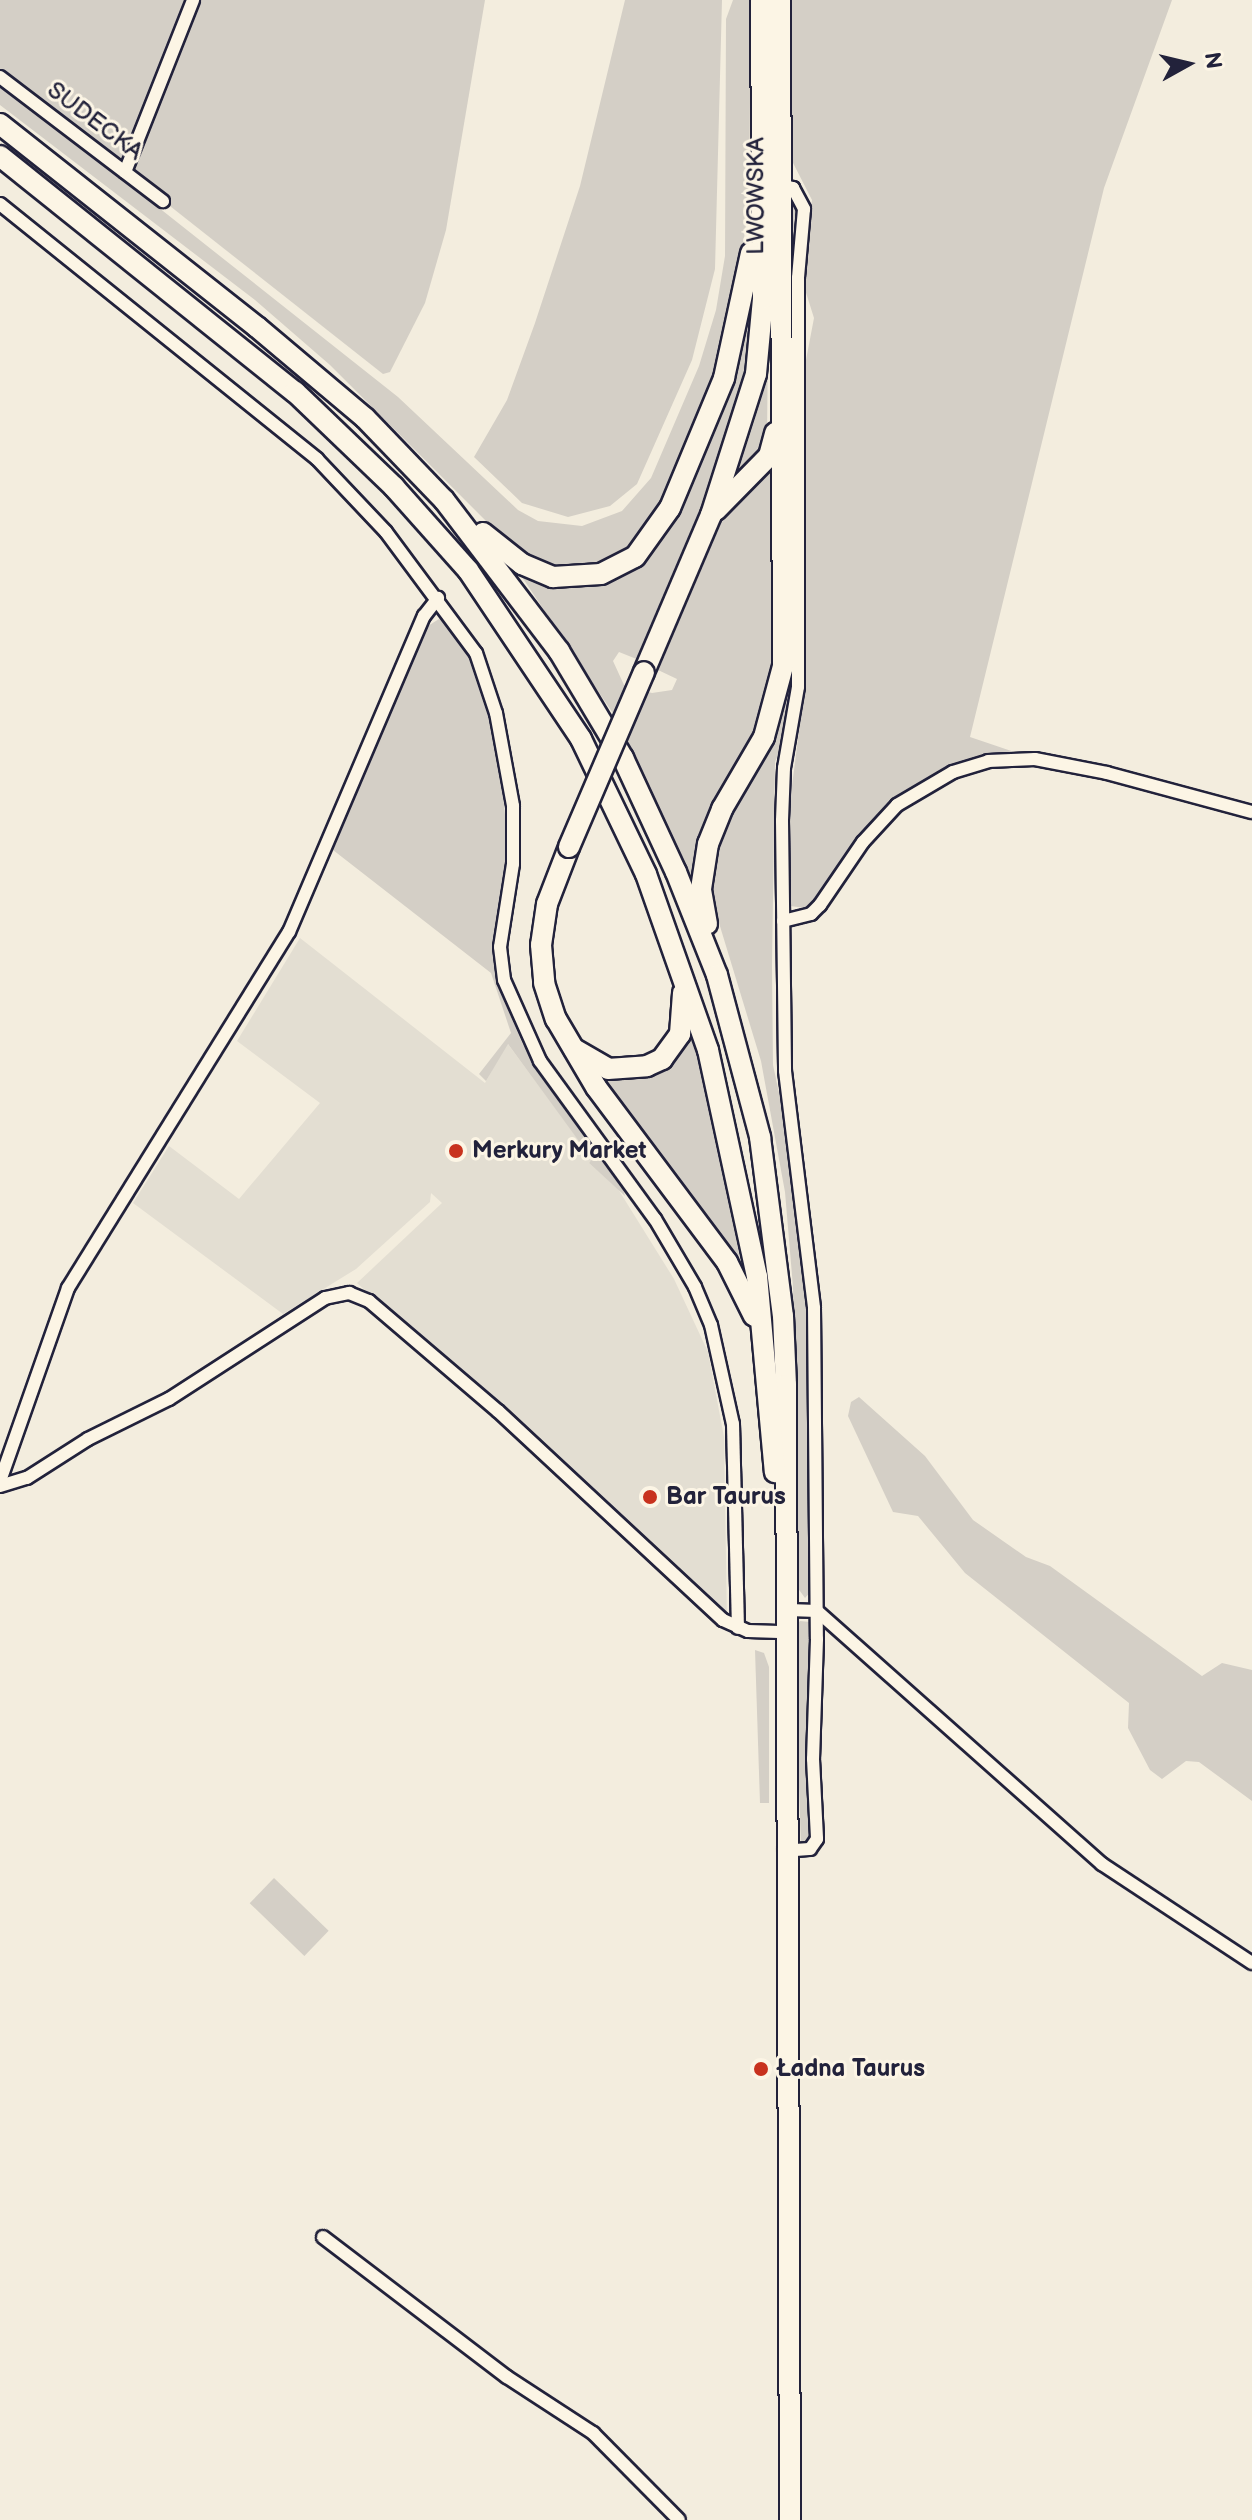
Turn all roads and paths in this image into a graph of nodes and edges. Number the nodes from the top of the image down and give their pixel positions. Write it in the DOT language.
graph roads {
  1 [pos="193,0"];
  2 [pos="761,0"];
  3 [pos="780,0"];
  4 [pos="0,77"];
  5 [pos="0,124"];
  6 [pos="0,156"];
  7 [pos="125,172"];
  8 [pos="759,181"];
  9 [pos="782,184"];
  10 [pos="163,201"];
  11 [pos="0,204"];
  12 [pos="780,393"];
  13 [pos="444,500"];
  14 [pos="711,515"];
  15 [pos="438,598"];
  16 [pos="1252,812"];
  17 [pos="783,921"];
  18 [pos="674,946"];
  19 [pos="717,975"];
  20 [pos="571,1047"];
  21 [pos="766,1350"];
  22 [pos="0,1484"];
  23 [pos="789,1610"];
  24 [pos="817,1611"];
  25 [pos="738,1628"];
  26 [pos="779,1632"];
  27 [pos="784,1700"];
  28 [pos="784,1851"];
  29 [pos="1252,1963"];
  30 [pos="323,2237"];
  31 [pos="679,2520"];
  32 [pos="790,2520"];
  1 -- 7 [label="street"];
  2 -- 8 [label="main road, LWOWSKA"];
  3 -- 9 [label="main road, LWOWSKA"];
  4 -- 7 [label="street, SUDECKA"];
  5 -- 13 [label="main road"];
  6 -- 18 [label="main road"];
  7 -- 10 [label="street, SUDECKA"];
  8 -- 9 [label="street"];
  8 -- 13 [label="main road"];
  8 -- 14 [label="main road"];
  9 -- 12 [label="main road, LWOWSKA"];
  9 -- 17 [label="street"];
  11 -- 15 [label="street"];
  12 -- 14 [label="main road"];
  12 -- 19 [label="main road"];
  13 -- 19 [label="main road"];
  14 -- 20 [label="main road, bridge"];
  15 -- 22 [label="street"];
  15 -- 25 [label="street"];
  16 -- 17 [label="street"];
  17 -- 24 [label="street"];
  18 -- 20 [label="main road"];
  18 -- 21 [label="main road"];
  19 -- 23 [label="main road"];
  20 -- 21 [label="main road"];
  21 -- 26 [label="main road"];
  22 -- 25 [label="street"];
  23 -- 24 [label="street"];
  23 -- 27 [label="main road"];
  24 -- 28 [label="street"];
  24 -- 29 [label="street"];
  25 -- 26 [label="street"];
  26 -- 27 [label="main road"];
  27 -- 28 [label="main road"];
  28 -- 32 [label="main road"];
  30 -- 31 [label="street"];
}
